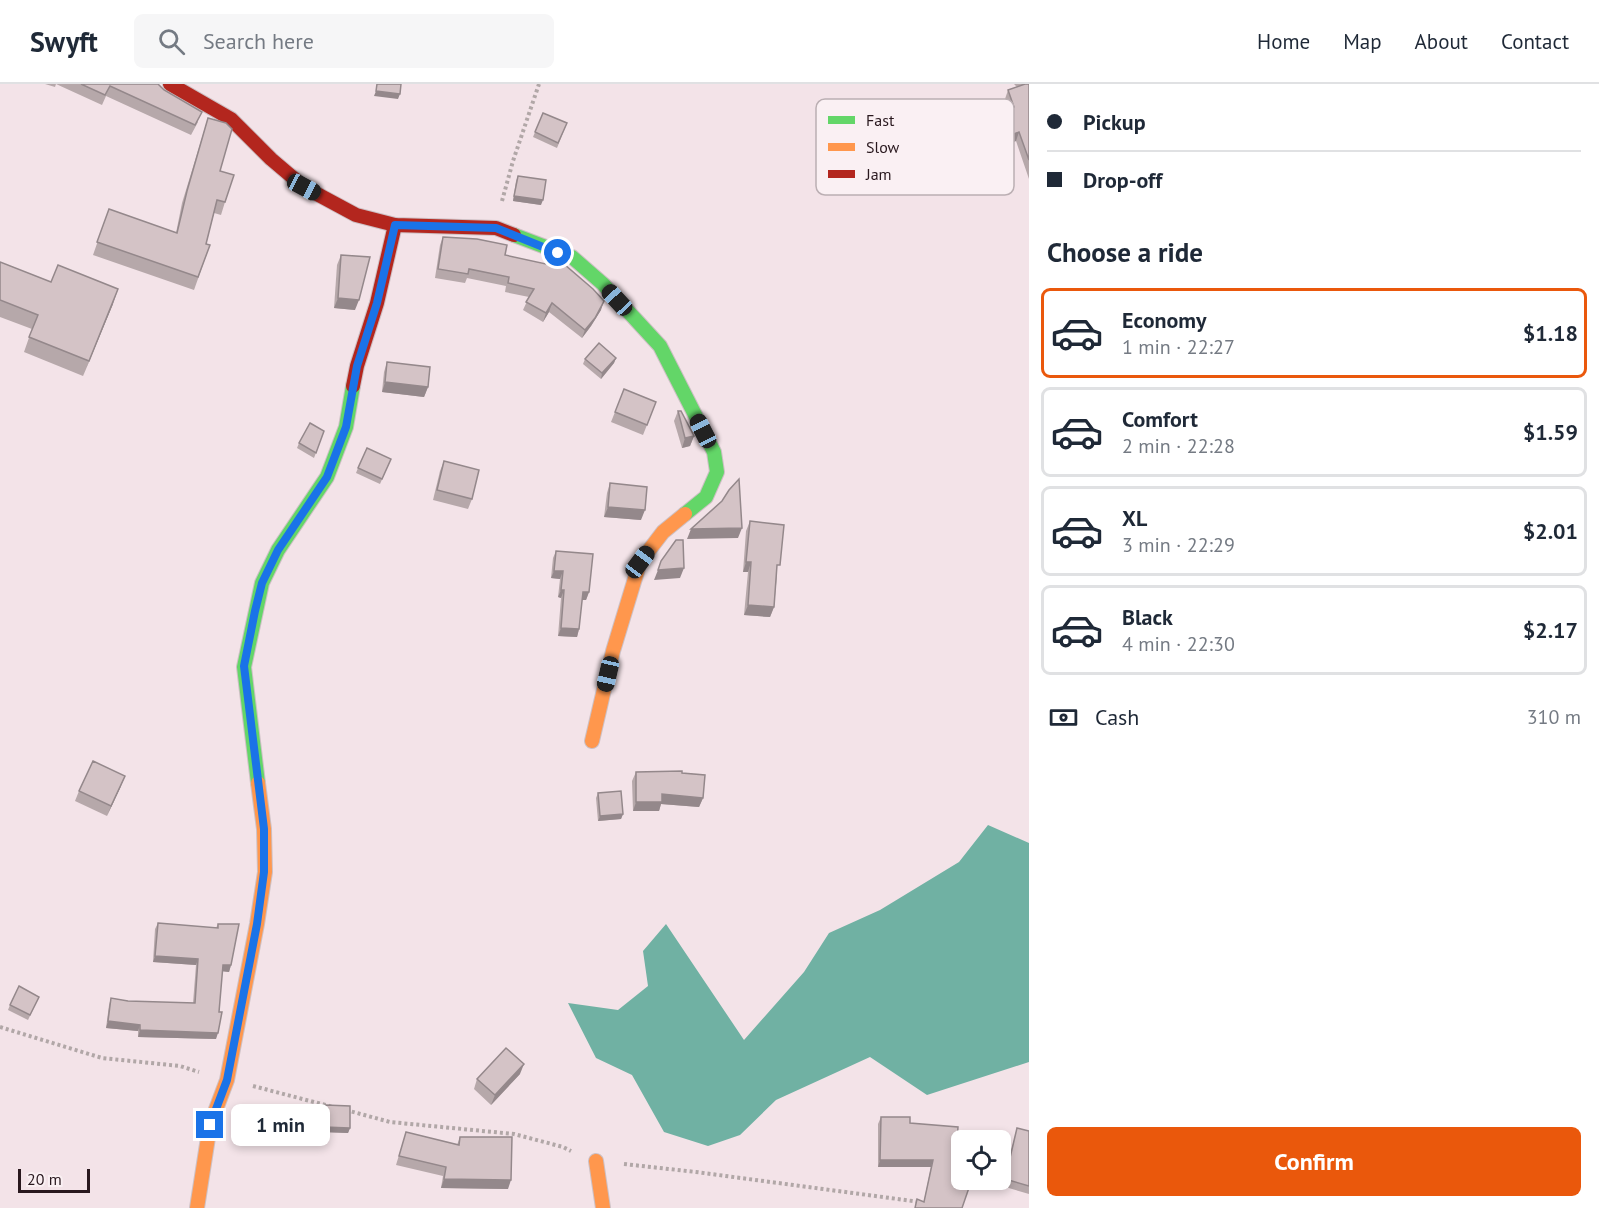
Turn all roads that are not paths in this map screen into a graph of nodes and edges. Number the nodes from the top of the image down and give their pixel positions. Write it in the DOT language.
graph roads {
  1 [pos="170,84"];
  2 [pos="395,225"];
  3 [pos="592,741"];
  4 [pos="596,1161"];
  5 [pos="197,1208"];
  6 [pos="603,1208"];
  1 -- 2 [label="street"];
  2 -- 3 [label="street"];
  2 -- 5 [label="street"];
  4 -- 6 [label="street"];
}
